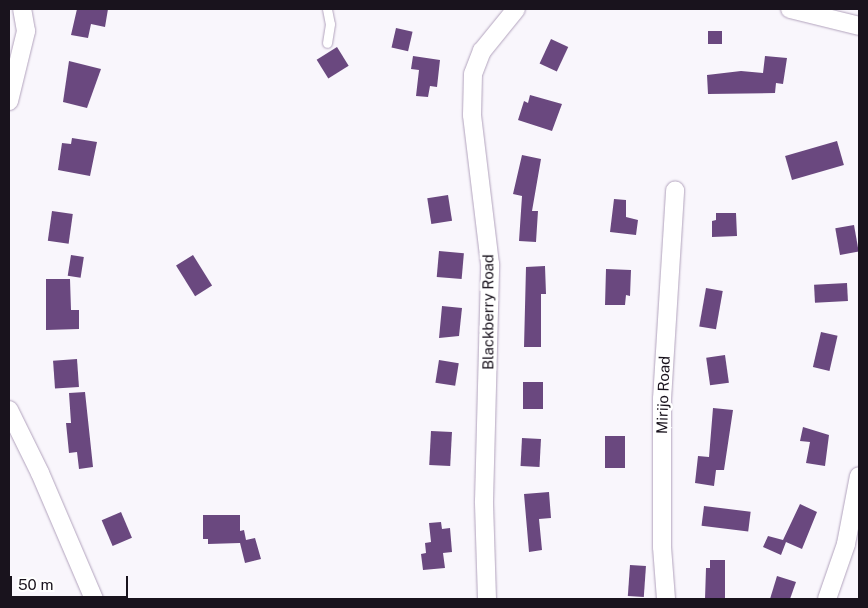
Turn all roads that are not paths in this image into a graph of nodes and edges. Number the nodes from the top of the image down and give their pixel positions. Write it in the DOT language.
graph roads {
  1 [pos="22,9"];
  2 [pos="326,9"];
  3 [pos="516,9"];
  4 [pos="790,9"];
  5 [pos="859,26"];
  6 [pos="327,43"];
  7 [pos="9,101"];
  8 [pos="675,190"];
  9 [pos="9,410"];
  10 [pos="859,476"];
  11 [pos="94,599"];
  12 [pos="487,599"];
  13 [pos="666,599"];
  14 [pos="827,599"];
  1 -- 7 [label="street"];
  2 -- 6 [label="lane"];
  3 -- 12 [label="street, Blackberry Road"];
  4 -- 5 [label="street"];
  8 -- 13 [label="street, Mirijo Road"];
  9 -- 11 [label="street"];
  10 -- 14 [label="street"];
}
